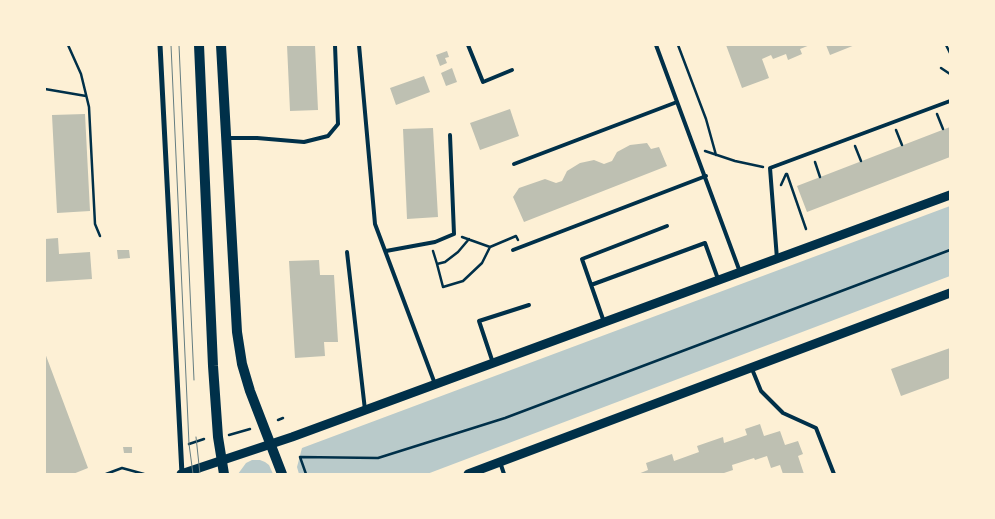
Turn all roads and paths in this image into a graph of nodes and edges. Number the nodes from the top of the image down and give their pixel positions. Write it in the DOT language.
graph roads {
  1 [pos="68,45"];
  2 [pos="160,45"];
  3 [pos="199,45"];
  4 [pos="221,45"];
  5 [pos="335,45"];
  6 [pos="359,45"];
  7 [pos="468,45"];
  8 [pos="656,45"];
  9 [pos="678,45"];
  10 [pos="946,45"];
  11 [pos="950,53"];
  12 [pos="941,68"];
  13 [pos="512,70"];
  14 [pos="950,74"];
  15 [pos="45,89"];
  16 [pos="86,96"];
  17 [pos="950,101"];
  18 [pos="677,102"];
  19 [pos="934,107"];
  20 [pos="893,122"];
  21 [pos="943,129"];
  22 [pos="450,135"];
  23 [pos="226,138"];
  24 [pos="852,138"];
  25 [pos="902,145"];
  26 [pos="695,147"];
  27 [pos="812,153"];
  28 [pos="716,156"];
  29 [pos="861,161"];
  30 [pos="514,164"];
  31 [pos="770,168"];
  32 [pos="787,174"];
  33 [pos="706,176"];
  34 [pos="820,177"];
  35 [pos="950,195"];
  36 [pos="667,226"];
  37 [pos="806,229"];
  38 [pos="454,234"];
  39 [pos="100,236"];
  40 [pos="469,239"];
  41 [pos="431,243"];
  42 [pos="521,246"];
  43 [pos="490,247"];
  44 [pos="513,250"];
  45 [pos="950,250"];
  46 [pos="386,251"];
  47 [pos="347,252"];
  48 [pos="778,259"];
  49 [pos="437,264"];
  50 [pos="740,272"];
  51 [pos="718,280"];
  52 [pos="591,285"];
  53 [pos="950,293"];
  54 [pos="529,305"];
  55 [pos="604,322"];
  56 [pos="493,364"];
  57 [pos="751,367"];
  58 [pos="435,385"];
  59 [pos="365,410"];
  60 [pos="283,418"];
  61 [pos="278,420"];
  62 [pos="250,429"];
  63 [pos="229,435"];
  64 [pos="204,439"];
  65 [pos="189,444"];
  66 [pos="270,444"];
  67 [pos="221,460"];
  68 [pos="500,462"];
  69 [pos="106,474"];
  70 [pos="144,474"];
  71 [pos="182,474"];
  72 [pos="224,474"];
  73 [pos="282,474"];
  74 [pos="306,474"];
  75 [pos="468,474"];
  76 [pos="504,474"];
  77 [pos="834,474"];
  1 -- 16 [label="path"];
  2 -- 71 [label="street"];
  3 -- 67 [label="main road"];
  4 -- 23 [label="main road"];
  5 -- 23 [label="lane"];
  6 -- 46 [label="lane"];
  7 -- 13 [label="lane"];
  8 -- 18 [label="lane"];
  9 -- 28 [label="path"];
  10 -- 11 [label="path"];
  12 -- 14 [label="path"];
  15 -- 16 [label="path"];
  16 -- 39 [label="path"];
  17 -- 19 [label="lane"];
  18 -- 26 [label="lane"];
  18 -- 30 [label="lane"];
  19 -- 20 [label="lane"];
  19 -- 21 [label="path"];
  20 -- 24 [label="lane"];
  20 -- 25 [label="path"];
  22 -- 38 [label="lane"];
  23 -- 66 [label="main road"];
  24 -- 27 [label="lane"];
  24 -- 29 [label="path"];
  26 -- 28 [label="path"];
  26 -- 33 [label="lane"];
  27 -- 31 [label="lane"];
  27 -- 34 [label="path"];
  28 -- 31 [label="path"];
  31 -- 48 [label="lane"];
  32 -- 37 [label="path"];
  33 -- 42 [label="lane"];
  33 -- 50 [label="lane"];
  35 -- 48 [label="street"];
  36 -- 52 [label="lane"];
  38 -- 40 [label="path"];
  38 -- 41 [label="lane"];
  40 -- 43 [label="path"];
  40 -- 49 [label="path"];
  41 -- 46 [label="lane"];
  41 -- 49 [label="path"];
  42 -- 43 [label="path"];
  42 -- 44 [label="lane"];
  43 -- 49 [label="path"];
  45 -- 74 [label="path"];
  46 -- 58 [label="lane"];
  47 -- 59 [label="lane"];
  48 -- 50 [label="street"];
  50 -- 51 [label="street"];
  51 -- 52 [label="lane"];
  51 -- 55 [label="street"];
  52 -- 55 [label="lane"];
  53 -- 57 [label="street"];
  54 -- 56 [label="lane"];
  55 -- 56 [label="street"];
  56 -- 58 [label="street"];
  57 -- 68 [label="street"];
  57 -- 77 [label="lane"];
  58 -- 59 [label="street"];
  59 -- 66 [label="street"];
  60 -- 61 [label="path"];
  62 -- 63 [label="path"];
  64 -- 65 [label="path"];
  66 -- 67 [label="street"];
  66 -- 73 [label="main road"];
  67 -- 71 [label="street"];
  67 -- 72 [label="main road"];
  68 -- 75 [label="street"];
  68 -- 76 [label="lane"];
  69 -- 70 [label="path"];
}
